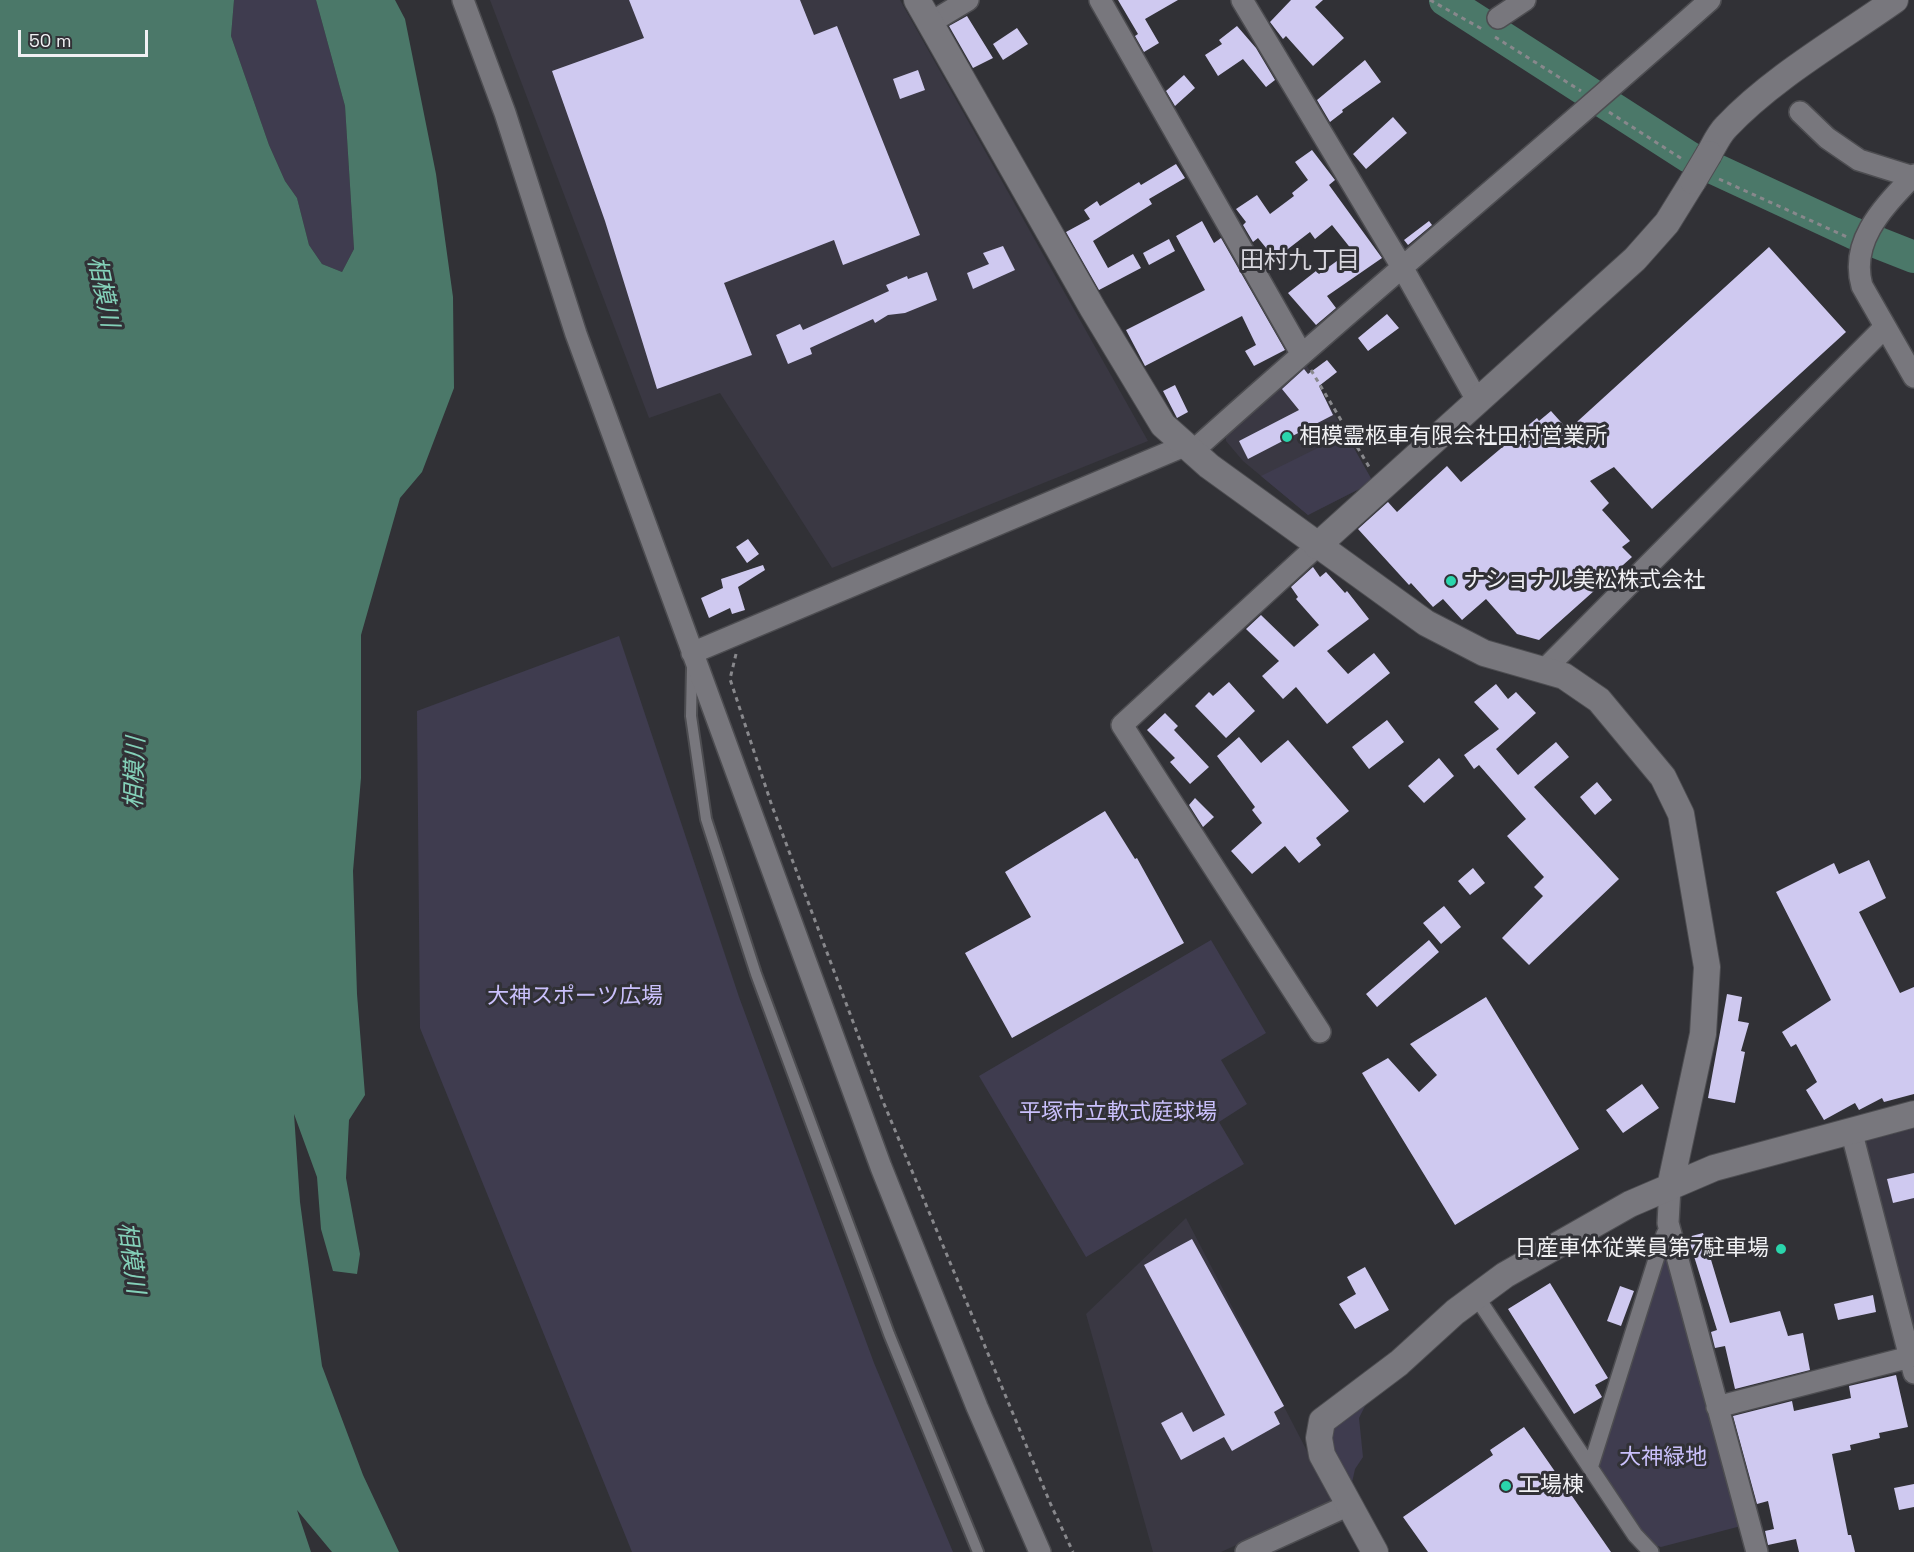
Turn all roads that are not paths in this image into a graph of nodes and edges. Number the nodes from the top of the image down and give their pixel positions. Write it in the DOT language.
graph roads {
  1 [pos="463,0"];
  2 [pos="917,0"];
  3 [pos="968,0"];
  4 [pos="1100,0"];
  5 [pos="1242,0"];
  6 [pos="1525,0"];
  7 [pos="1710,0"];
  8 [pos="1895,0"];
  9 [pos="1688,7"];
  10 [pos="1498,18"];
  11 [pos="930,24"];
  12 [pos="1800,112"];
  13 [pos="1913,176"];
  14 [pos="1402,267"];
  15 [pos="1885,327"];
  16 [pos="1301,353"];
  17 [pos="1914,377"];
  18 [pos="1478,402"];
  19 [pos="1188,449"];
  20 [pos="1317,546"];
  21 [pos="692,653"];
  22 [pos="1544,670"];
  23 [pos="1320,1032"];
  24 [pos="1914,1114"];
  25 [pos="1851,1130"];
  26 [pos="1670,1187"];
  27 [pos="1666,1228"];
  28 [pos="1482,1305"];
  29 [pos="1912,1365"];
  30 [pos="1718,1407"];
  31 [pos="1591,1465"];
  32 [pos="1349,1505"];
  33 [pos="978,1552"];
  34 [pos="1040,1552"];
  35 [pos="1246,1552"];
  36 [pos="1375,1552"];
  37 [pos="1651,1552"];
  38 [pos="1757,1552"];
  1 -- 21 [label="street"];
  2 -- 11 [label="street"];
  3 -- 11 [label="street"];
  4 -- 16 [label="street"];
  5 -- 14 [label="street"];
  6 -- 10 [label="street"];
  7 -- 9 [label="street"];
  8 -- 18 [label="street"];
  9 -- 14 [label="street"];
  11 -- 19 [label="street"];
  12 -- 13 [label="street"];
  13 -- 15 [label="street"];
  14 -- 16 [label="street"];
  14 -- 18 [label="street"];
  15 -- 17 [label="street"];
  15 -- 22 [label="street"];
  16 -- 19 [label="street"];
  18 -- 20 [label="street"];
  19 -- 20 [label="street"];
  19 -- 21 [label="street"];
  20 -- 22 [label="street"];
  20 -- 23 [label="street"];
  21 -- 33 [label="lane"];
  21 -- 34 [label="street"];
  22 -- 26 [label="street"];
  24 -- 25 [label="street"];
  25 -- 26 [label="street"];
  25 -- 29 [label="street"];
  26 -- 27 [label="street"];
  26 -- 32 [label="street"];
  27 -- 30 [label="street"];
  27 -- 31 [label="street"];
  28 -- 31 [label="street"];
  29 -- 30 [label="street"];
  30 -- 38 [label="street"];
  31 -- 37 [label="street"];
  32 -- 35 [label="street"];
  32 -- 36 [label="street"];
}
